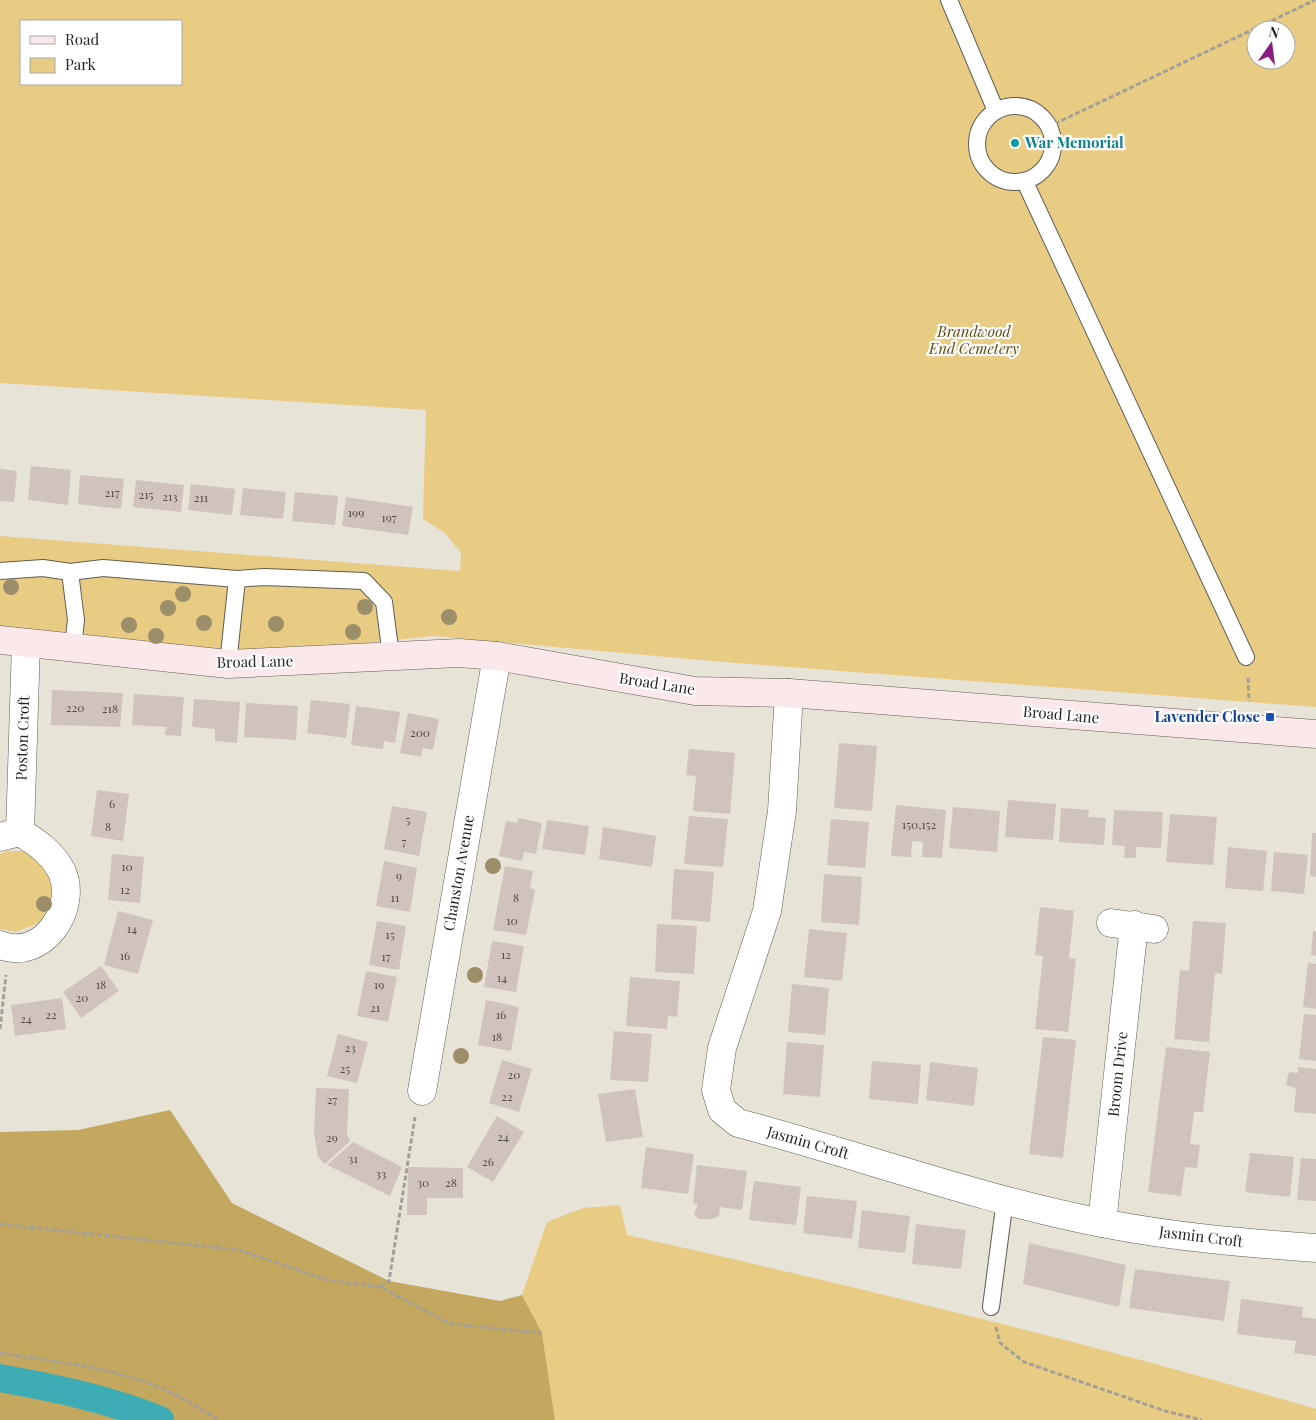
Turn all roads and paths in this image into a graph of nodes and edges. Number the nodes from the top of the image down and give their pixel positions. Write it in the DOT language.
graph roads {
  1 [pos="949,0"];
  2 [pos="1315,0"];
  3 [pos="996,111"];
  4 [pos="1048,127"];
  5 [pos="1025,182"];
  6 [pos="0,571"];
  7 [pos="70,572"];
  8 [pos="237,579"];
  9 [pos="13,642"];
  10 [pos="73,647"];
  11 [pos="391,656"];
  12 [pos="497,656"];
  13 [pos="1246,658"];
  14 [pos="228,664"];
  15 [pos="789,694"];
  16 [pos="1251,729"];
  17 [pos="1316,734"];
  18 [pos="10,835"];
  19 [pos="1133,926"];
  20 [pos="5,947"];
  21 [pos="0,1029"];
  22 [pos="422,1091"];
  23 [pos="1005,1199"];
  24 [pos="1102,1223"];
  25 [pos="0,1224"];
  26 [pos="1316,1248"];
  27 [pos="380,1287"];
  28 [pos="991,1307"];
  29 [pos="542,1333"];
  30 [pos="0,1353"];
  31 [pos="219,1420"];
  32 [pos="1202,1420"];
  1 -- 3 [label="lane"];
  2 -- 4 [label="path"];
  3 -- 4 [label="lane"];
  3 -- 5 [label="lane"];
  4 -- 5 [label="lane"];
  5 -- 13 [label="lane"];
  6 -- 7 [label="lane"];
  7 -- 8 [label="lane"];
  7 -- 10 [label="lane"];
  8 -- 11 [label="lane"];
  8 -- 14 [label="lane"];
  9 -- 10 [label="street, Broad Lane"];
  9 -- 18 [label="street, Poston Croft"];
  10 -- 14 [label="street, Broad Lane"];
  11 -- 12 [label="street, Broad Lane"];
  11 -- 14 [label="street, Broad Lane"];
  12 -- 15 [label="street, Broad Lane"];
  12 -- 22 [label="street, Chanston Avenue"];
  13 -- 16 [label="path"];
  15 -- 16 [label="street, Broad Lane"];
  15 -- 23 [label="street, Jasmin Croft"];
  16 -- 17 [label="street, Broad Lane"];
  18 -- 20 [label="street, Poston Croft"];
  19 -- 24 [label="street, Broom Drive"];
  20 -- 21 [label="path"];
  22 -- 27 [label="path"];
  23 -- 24 [label="street, Jasmin Croft"];
  23 -- 28 [label="lane"];
  24 -- 26 [label="street, Jasmin Croft"];
  25 -- 27 [label="path"];
  27 -- 29 [label="path"];
  28 -- 32 [label="path"];
  30 -- 31 [label="path"];
}
